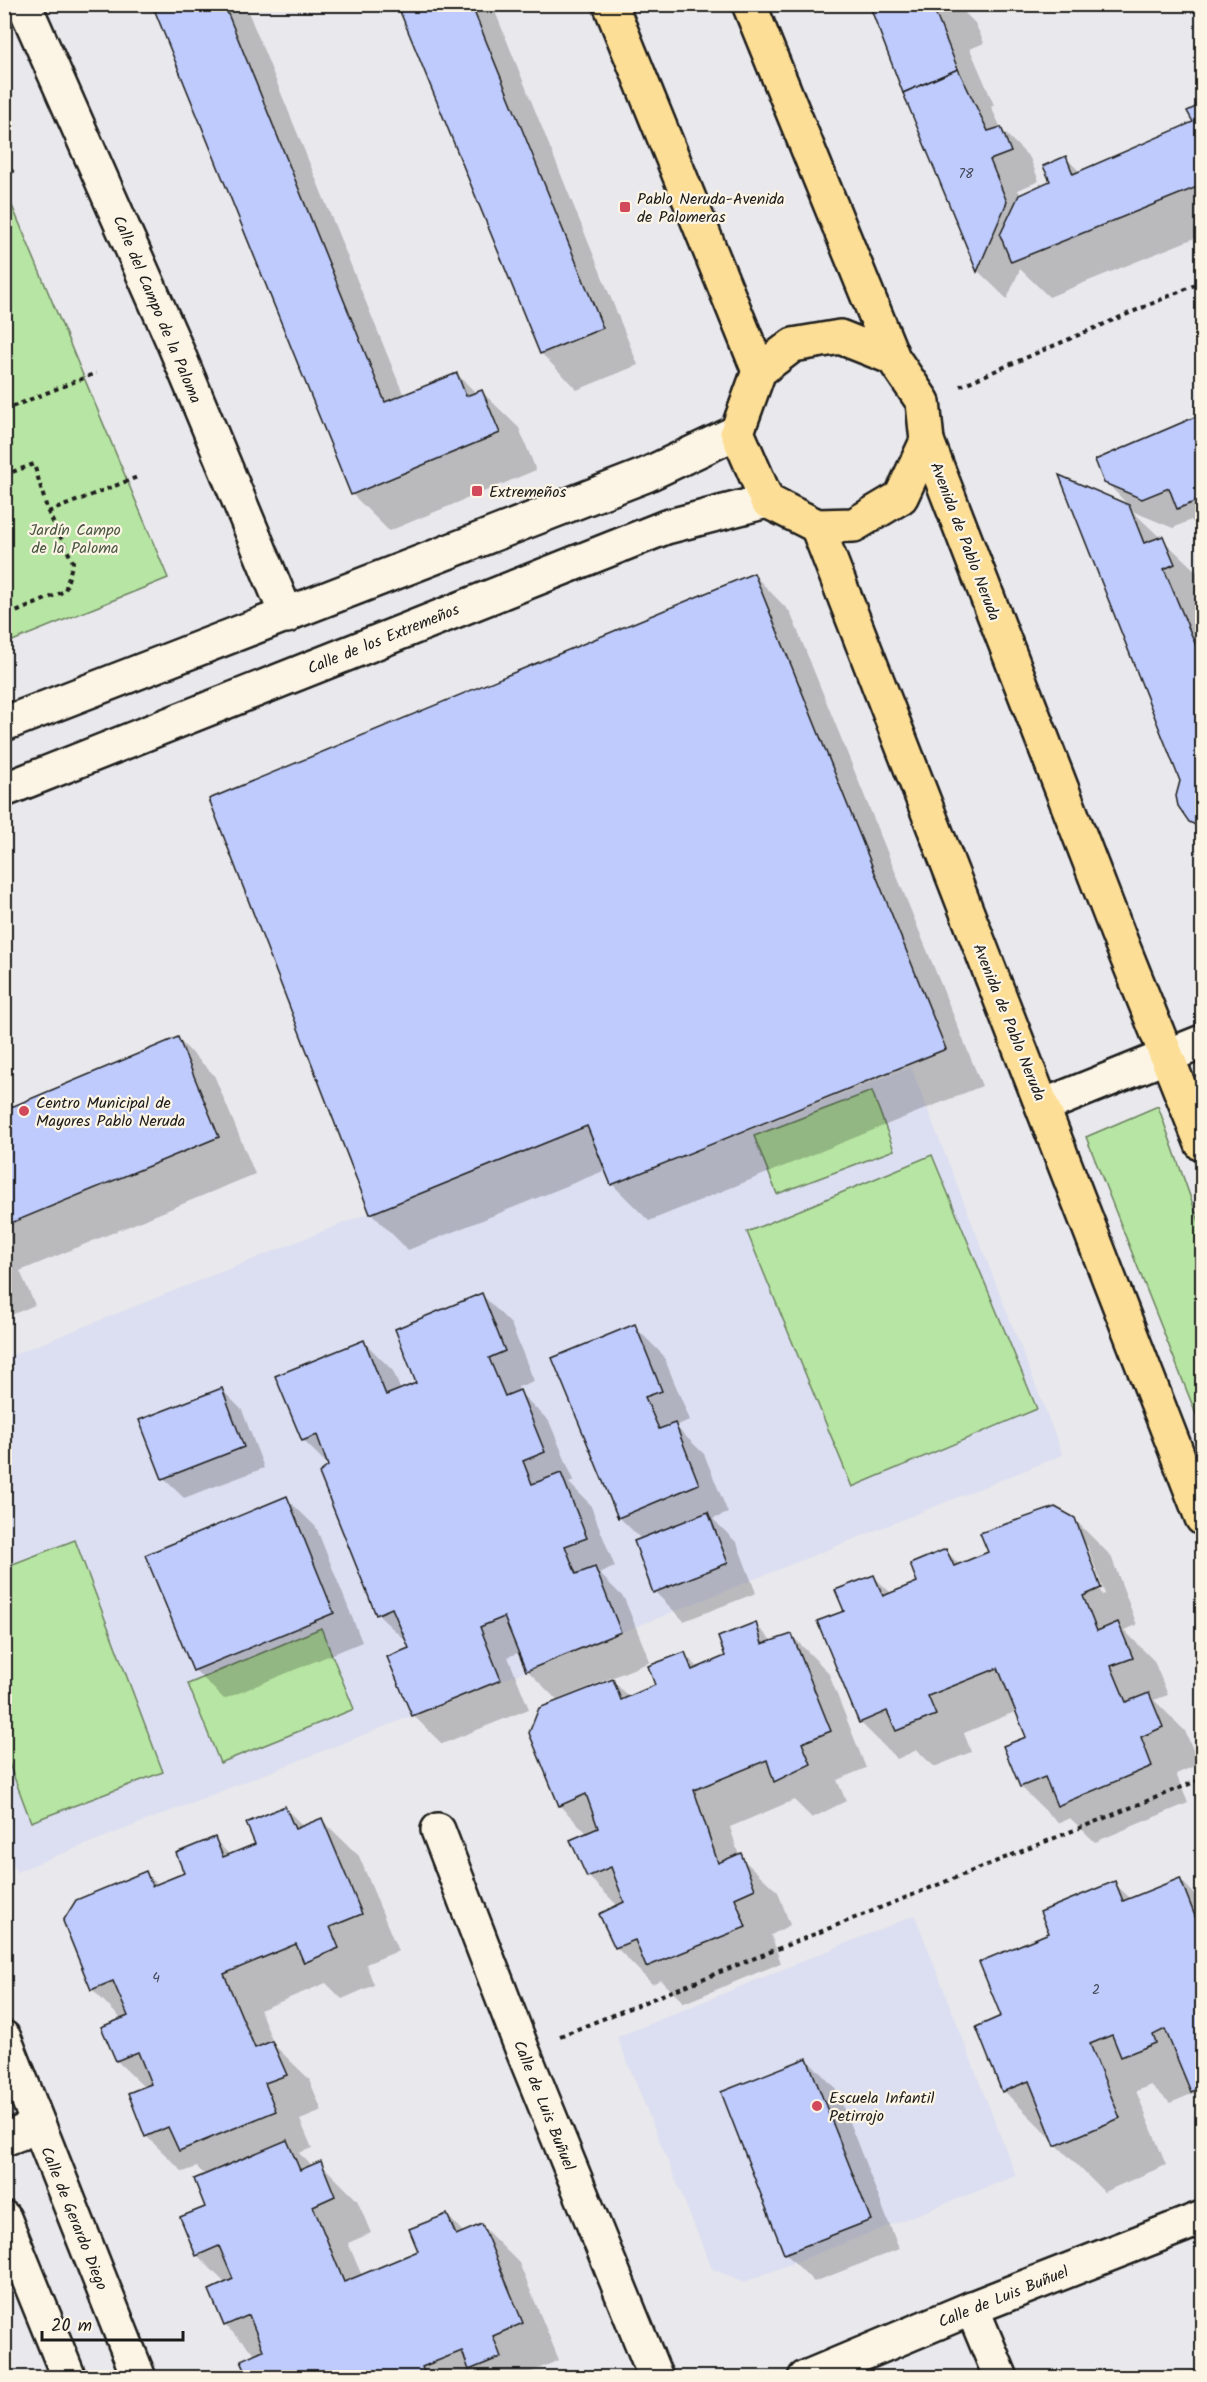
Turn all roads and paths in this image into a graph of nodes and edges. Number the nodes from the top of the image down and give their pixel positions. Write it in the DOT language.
graph roads {
  1 [pos="24,4"];
  2 [pos="610,4"];
  3 [pos="749,4"];
  4 [pos="15,171"];
  5 [pos="4,175"];
  6 [pos="1203,282"];
  7 [pos="893,358"];
  8 [pos="759,371"];
  9 [pos="96,373"];
  10 [pos="923,402"];
  11 [pos="4,410"];
  12 [pos="737,432"];
  13 [pos="927,441"];
  14 [pos="4,475"];
  15 [pos="140,476"];
  16 [pos="767,501"];
  17 [pos="48,512"];
  18 [pos="817,526"];
  19 [pos="287,616"];
  20 [pos="4,617"];
  21 [pos="4,724"];
  22 [pos="4,789"];
  23 [pos="1203,1042"];
  24 [pos="1168,1055"];
  25 [pos="1044,1106"];
  26 [pos="1203,1144"];
  27 [pos="1203,1518"];
  28 [pos="1203,1779"];
  29 [pos="438,1830"];
  30 [pos="4,2038"];
  31 [pos="523,2051"];
  32 [pos="39,2126"];
  33 [pos="4,2139"];
  34 [pos="4,2218"];
  35 [pos="1203,2218"];
  36 [pos="972,2308"];
  37 [pos="69,2378"];
  38 [pos="139,2378"];
  39 [pos="656,2378"];
  40 [pos="805,2378"];
  41 [pos="1001,2378"];
  1 -- 19 [label="street, Calle del Campo de la Paloma"];
  2 -- 8 [label="main road"];
  3 -- 7 [label="main road"];
  4 -- 5 [label="path"];
  6 -- 10 [label="path"];
  7 -- 8 [label="main road"];
  7 -- 10 [label="main road"];
  8 -- 12 [label="main road"];
  9 -- 11 [label="path"];
  10 -- 13 [label="main road"];
  12 -- 16 [label="main road"];
  12 -- 19 [label="street"];
  13 -- 18 [label="main road"];
  13 -- 24 [label="main road, Avenida de Pablo Neruda"];
  14 -- 17 [label="path"];
  15 -- 17 [label="path"];
  16 -- 18 [label="main road"];
  16 -- 22 [label="street, Calle de los Extremeños"];
  17 -- 20 [label="path"];
  18 -- 25 [label="main road, Avenida de Pablo Neruda"];
  19 -- 21 [label="street"];
  23 -- 24 [label="street"];
  24 -- 25 [label="street"];
  24 -- 26 [label="main road, Avenida de Pablo Neruda"];
  25 -- 27 [label="main road, Avenida de Pablo Neruda"];
  28 -- 31 [label="path"];
  29 -- 31 [label="street, Calle de Luis Buñuel"];
  30 -- 32 [label="street, Calle de Gerardo Diego"];
  31 -- 39 [label="street, Calle de Luis Buñuel"];
  32 -- 33 [label="street, Calle de Gerardo Diego"];
  32 -- 38 [label="street, Calle de Gerardo Diego"];
  34 -- 37 [label="street"];
  35 -- 36 [label="street, Calle de Luis Buñuel"];
  36 -- 40 [label="street, Calle de Luis Buñuel"];
  36 -- 41 [label="street"];
}
